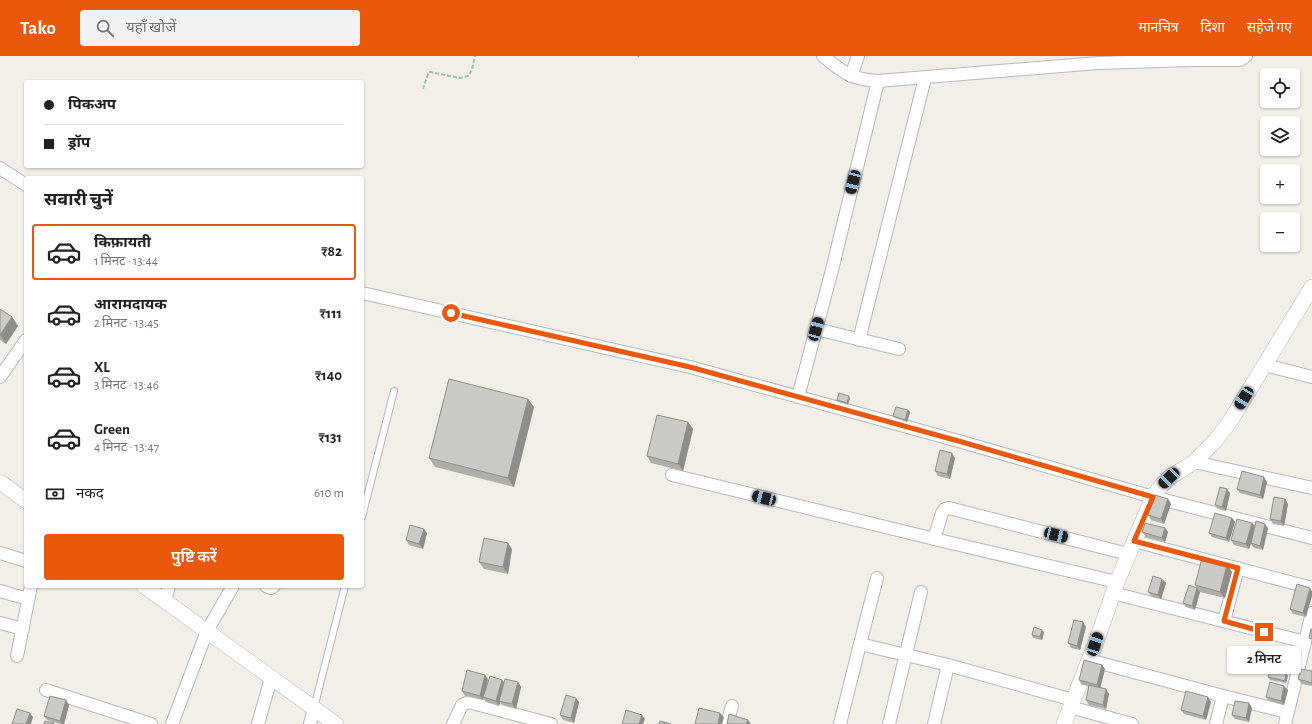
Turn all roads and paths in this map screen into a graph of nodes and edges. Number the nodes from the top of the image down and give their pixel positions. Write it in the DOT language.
graph roads {
  1 [pos="474,56"];
  2 [pos="823,56"];
  3 [pos="858,56"];
  4 [pos="1246,56"];
  5 [pos="1093,60"];
  6 [pos="851,76"];
  7 [pos="925,78"];
  8 [pos="878,80"];
  9 [pos="422,89"];
  10 [pos="0,168"];
  11 [pos="24,184"];
  12 [pos="1310,292"];
  13 [pos="364,293"];
  14 [pos="816,329"];
  15 [pos="859,340"];
  16 [pos="24,343"];
  17 [pos="899,350"];
  18 [pos="1265,365"];
  19 [pos="0,377"];
  20 [pos="1312,377"];
  21 [pos="394,391"];
  22 [pos="798,397"];
  23 [pos="1194,462"];
  24 [pos="672,475"];
  25 [pos="0,482"];
  26 [pos="1312,488"];
  27 [pos="1153,497"];
  28 [pos="24,500"];
  29 [pos="364,509"];
  30 [pos="1312,538"];
  31 [pos="934,539"];
  32 [pos="1131,548"];
  33 [pos="0,553"];
  34 [pos="24,560"];
  35 [pos="1238,568"];
  36 [pos="877,578"];
  37 [pos="1115,587"];
  38 [pos="30,588"];
  39 [pos="147,588"];
  40 [pos="168,588"];
  41 [pos="232,588"];
  42 [pos="344,588"];
  43 [pos="1312,588"];
  44 [pos="0,591"];
  45 [pos="921,592"];
  46 [pos="28,598"];
  47 [pos="165,601"];
  48 [pos="1312,613"];
  49 [pos="1224,621"];
  50 [pos="0,623"];
  51 [pos="22,629"];
  52 [pos="208,632"];
  53 [pos="1305,642"];
  54 [pos="860,644"];
  55 [pos="906,654"];
  56 [pos="17,656"];
  57 [pos="1089,660"];
  58 [pos="948,664"];
  59 [pos="271,678"];
  60 [pos="46,690"];
  61 [pos="1223,696"];
  62 [pos="1072,704"];
  63 [pos="732,706"];
  64 [pos="314,708"];
  65 [pos="1286,718"];
  66 [pos="151,724"];
  67 [pos="172,724"];
  68 [pos="258,724"];
  69 [pos="310,724"];
  70 [pos="336,724"];
  71 [pos="453,724"];
  72 [pos="551,724"];
  73 [pos="727,724"];
  74 [pos="840,724"];
  75 [pos="889,724"];
  76 [pos="934,724"];
  77 [pos="1064,724"];
  78 [pos="1132,724"];
  79 [pos="1216,724"];
  1 -- 9 [label="path"];
  2 -- 6 [label="street"];
  3 -- 6 [label="street"];
  4 -- 5 [label="street"];
  5 -- 7 [label="street"];
  6 -- 8 [label="street"];
  7 -- 8 [label="street"];
  7 -- 15 [label="street"];
  8 -- 14 [label="street"];
  10 -- 11 [label="street"];
  12 -- 18 [label="street"];
  13 -- 22 [label="street"];
  14 -- 15 [label="street"];
  14 -- 22 [label="street"];
  15 -- 17 [label="street"];
  16 -- 19 [label="street"];
  18 -- 20 [label="street"];
  18 -- 23 [label="street"];
  21 -- 29 [label="lane"];
  22 -- 27 [label="street"];
  23 -- 26 [label="street"];
  23 -- 27 [label="street"];
  24 -- 31 [label="street"];
  25 -- 28 [label="street"];
  27 -- 30 [label="street"];
  27 -- 32 [label="street"];
  31 -- 32 [label="street"];
  31 -- 37 [label="street"];
  32 -- 35 [label="street"];
  32 -- 37 [label="street"];
  33 -- 34 [label="street"];
  35 -- 43 [label="street"];
  35 -- 49 [label="street"];
  36 -- 54 [label="street"];
  37 -- 49 [label="street"];
  37 -- 57 [label="street"];
  38 -- 46 [label="street"];
  39 -- 47 [label="street"];
  40 -- 47 [label="street"];
  41 -- 52 [label="street"];
  42 -- 64 [label="lane"];
  44 -- 46 [label="street"];
  45 -- 55 [label="street"];
  46 -- 51 [label="street"];
  47 -- 52 [label="street"];
  48 -- 53 [label="street"];
  49 -- 53 [label="street"];
  50 -- 51 [label="street"];
  51 -- 56 [label="street"];
  52 -- 59 [label="street"];
  52 -- 67 [label="street"];
  53 -- 65 [label="street"];
  54 -- 55 [label="street"];
  54 -- 74 [label="street"];
  55 -- 58 [label="street"];
  55 -- 75 [label="street"];
  57 -- 61 [label="street"];
  57 -- 62 [label="street"];
  58 -- 62 [label="street"];
  58 -- 76 [label="street"];
  59 -- 64 [label="street"];
  59 -- 68 [label="street"];
  60 -- 66 [label="street"];
  61 -- 65 [label="street"];
  61 -- 79 [label="street"];
  62 -- 77 [label="street"];
  62 -- 78 [label="street"];
  63 -- 73 [label="street"];
  64 -- 69 [label="street"];
  64 -- 70 [label="street"];
  71 -- 72 [label="street"];
}
